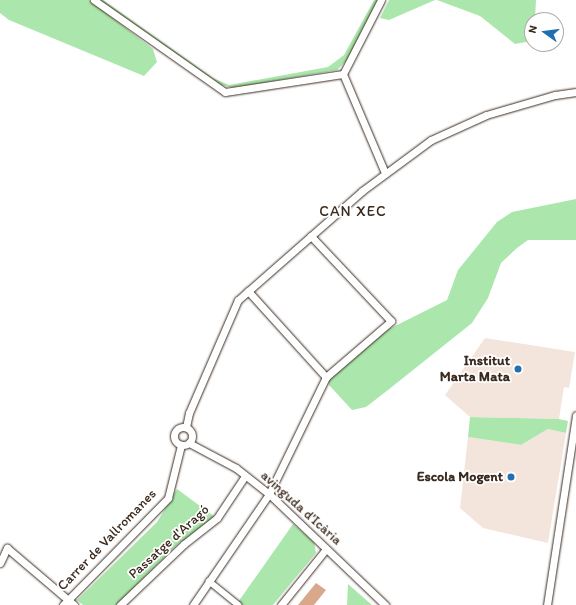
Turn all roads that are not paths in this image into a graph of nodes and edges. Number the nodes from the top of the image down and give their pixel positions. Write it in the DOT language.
graph roads {
  1 [pos="94,0"];
  2 [pos="381,0"];
  3 [pos="343,74"];
  4 [pos="576,92"];
  5 [pos="385,173"];
  6 [pos="311,236"];
  7 [pos="248,291"];
  8 [pos="326,376"];
  9 [pos="576,415"];
  10 [pos="186,427"];
  11 [pos="190,443"];
  12 [pos="181,446"];
  13 [pos="245,476"];
  14 [pos="269,494"];
  15 [pos="326,549"];
  16 [pos="0,562"];
  17 [pos="209,581"];
  18 [pos="65,603"];
  19 [pos="74,605"];
  20 [pos="120,605"];
  21 [pos="193,605"];
  22 [pos="239,605"];
  23 [pos="281,605"];
  24 [pos="385,605"];
  25 [pos="547,605"];
  1 -- 3 [label="street"];
  2 -- 3 [label="street"];
  3 -- 5 [label="street"];
  4 -- 5 [label="street"];
  5 -- 6 [label="street"];
  6 -- 7 [label="street"];
  6 -- 8 [label="street"];
  7 -- 8 [label="street"];
  7 -- 10 [label="street"];
  8 -- 14 [label="street"];
  9 -- 25 [label="street"];
  10 -- 11 [label="street"];
  10 -- 12 [label="street"];
  11 -- 12 [label="street"];
  11 -- 13 [label="street, avinguda d'Icària"];
  12 -- 18 [label="street, Carrer de Vallromanes"];
  13 -- 14 [label="street, avinguda d'Icària"];
  13 -- 20 [label="street, Passatge d'Aragó"];
  14 -- 15 [label="street, avinguda d'Icària"];
  14 -- 17 [label="street"];
  15 -- 23 [label="street"];
  15 -- 24 [label="street, avinguda d'Icària"];
  16 -- 18 [label="street"];
  17 -- 21 [label="street"];
  17 -- 22 [label="street"];
  18 -- 19 [label="street"];
}
